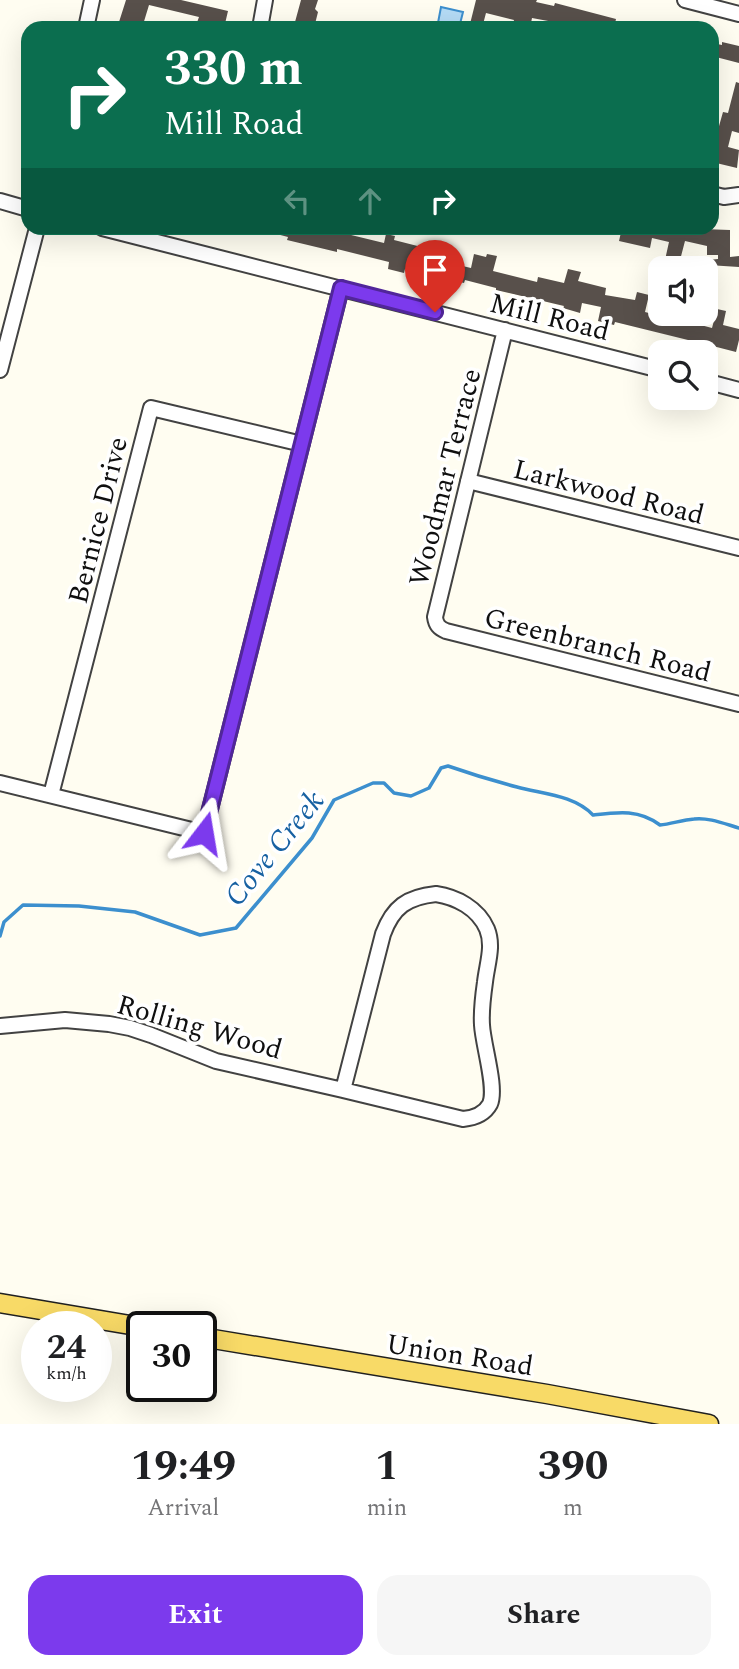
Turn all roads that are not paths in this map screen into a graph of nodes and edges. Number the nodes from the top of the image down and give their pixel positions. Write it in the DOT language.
graph roads {
  1 [pos="265,0"];
  2 [pos="685,0"];
  3 [pos="90,1"];
  4 [pos="739,14"];
  5 [pos="87,21"];
  6 [pos="261,21"];
  7 [pos="739,195"];
  8 [pos="719,196"];
  9 [pos="0,201"];
  10 [pos="21,207"];
  11 [pos="35,235"];
  12 [pos="130,235"];
  13 [pos="341,288"];
  14 [pos="505,330"];
  15 [pos="648,367"];
  16 [pos="0,370"];
  17 [pos="718,384"];
  18 [pos="739,390"];
  19 [pos="302,444"];
  20 [pos="468,481"];
  21 [pos="739,548"];
  22 [pos="446,631"];
  23 [pos="739,704"];
  24 [pos="0,783"];
  25 [pos="51,795"];
  26 [pos="0,1026"];
  27 [pos="344,1090"];
  28 [pos="0,1303"];
  29 [pos="126,1324"];
  30 [pos="217,1340"];
  31 [pos="682,1422"];
  32 [pos="709,1424"];
  1 -- 6 [label="street"];
  2 -- 4 [label="street"];
  3 -- 5 [label="street"];
  7 -- 8 [label="street"];
  9 -- 10 [label="street"];
  11 -- 16 [label="street"];
  12 -- 13 [label="street, Mill Road"];
  13 -- 14 [label="street, Mill Road"];
  13 -- 19 [label="street"];
  14 -- 15 [label="street, Mill Road"];
  14 -- 20 [label="street, Woodmar Terrace"];
  17 -- 18 [label="street"];
  19 -- 25 [label="street, Bernice Drive"];
  19 -- 25 [label="street"];
  20 -- 21 [label="street, Larkwood Road"];
  20 -- 22 [label="street, Woodmar Terrace"];
  22 -- 23 [label="street, Greenbranch Road"];
  24 -- 25 [label="street"];
  26 -- 27 [label="street, Rolling Wood"];
  27 -- 27 [label="street, Rolling Wood"];
  28 -- 29 [label="main road"];
  30 -- 31 [label="main road, Union Road"];
  31 -- 32 [label="main road, Union Road"];
}
